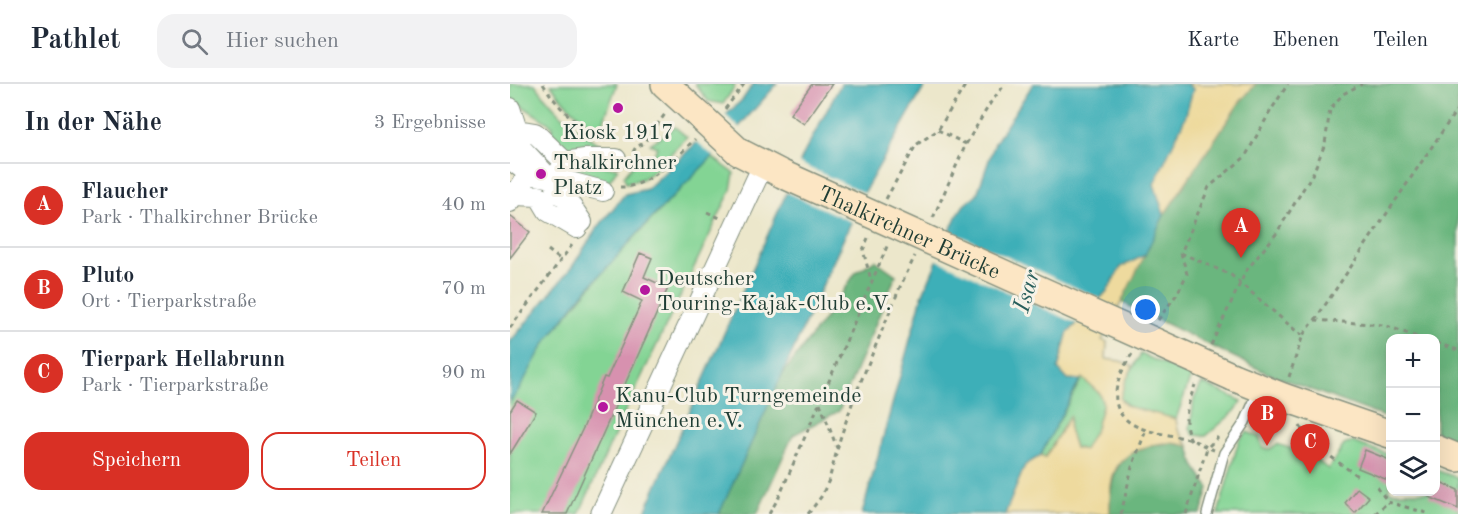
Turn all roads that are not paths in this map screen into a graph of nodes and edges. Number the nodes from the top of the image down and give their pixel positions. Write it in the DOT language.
graph roads {
  1 [pos="667,96"];
  2 [pos="510,108"];
  3 [pos="512,135"];
  4 [pos="621,151"];
  5 [pos="510,159"];
  6 [pos="772,170"];
  7 [pos="549,180"];
  8 [pos="609,189"];
  9 [pos="512,196"];
  10 [pos="578,230"];
  11 [pos="1273,387"];
  12 [pos="1386,432"];
  13 [pos="1440,451"];
  14 [pos="1458,458"];
  15 [pos="601,514"];
  16 [pos="1207,514"];
  1 -- 6 [label="street, Thalkirchner Brücke, bridge"];
  2 -- 3 [label="street"];
  3 -- 7 [label="street"];
  4 -- 7 [label="street"];
  5 -- 7 [label="street"];
  6 -- 11 [label="street, Thalkirchner Brücke, bridge"];
  6 -- 15 [label="street"];
  7 -- 8 [label="street"];
  7 -- 9 [label="street"];
  7 -- 10 [label="street"];
  11 -- 12 [label="street, Thalkirchner Brücke"];
  11 -- 16 [label="lane"];
  13 -- 14 [label="street"];
}
